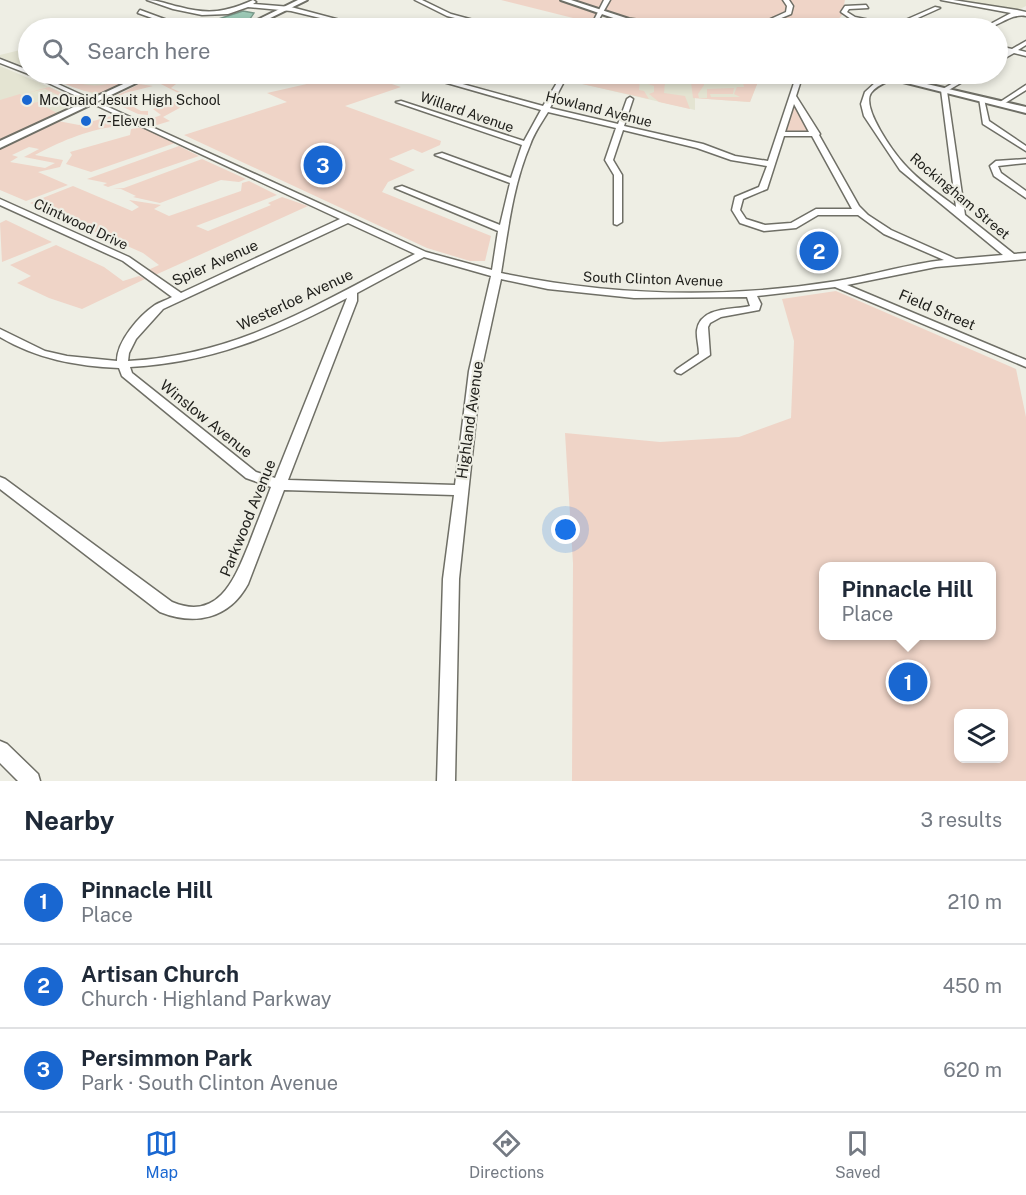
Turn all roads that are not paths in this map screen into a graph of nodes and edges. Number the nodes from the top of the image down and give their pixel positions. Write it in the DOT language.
graph roads {
  1 [pos="150,0"];
  2 [pos="255,0"];
  3 [pos="304,0"];
  4 [pos="418,0"];
  5 [pos="564,0"];
  6 [pos="607,0"];
  7 [pos="786,0"];
  8 [pos="944,0"];
  9 [pos="248,5"];
  10 [pos="866,7"];
  11 [pos="1026,7"];
  12 [pos="287,8"];
  13 [pos="937,8"];
  14 [pos="140,12"];
  15 [pos="600,12"];
  16 [pos="1016,13"];
  17 [pos="1026,15"];
  18 [pos="156,18"];
  19 [pos="266,18"];
  20 [pos="327,18"];
  21 [pos="463,18"];
  22 [pos="597,18"];
  23 [pos="622,18"];
  24 [pos="777,18"];
  25 [pos="853,18"];
  26 [pos="914,18"];
  27 [pos="1006,18"];
  28 [pos="1026,43"];
  29 [pos="1008,50"];
  30 [pos="1013,51"];
  31 [pos="1008,54"];
  32 [pos="1026,54"];
  33 [pos="0,61"];
  34 [pos="18,68"];
  35 [pos="56,84"];
  36 [pos="129,84"];
  37 [pos="456,84"];
  38 [pos="559,84"];
  39 [pos="797,84"];
  40 [pos="879,84"];
  41 [pos="924,84"];
  42 [pos="955,84"];
  43 [pos="1026,87"];
  44 [pos="944,90"];
  45 [pos="793,96"];
  46 [pos="630,99"];
  47 [pos="981,99"];
  48 [pos="95,100"];
  49 [pos="399,102"];
  50 [pos="1000,104"];
  51 [pos="545,109"];
  52 [pos="1026,110"];
  53 [pos="619,127"];
  54 [pos="782,134"];
  55 [pos="816,134"];
  56 [pos="526,144"];
  57 [pos="0,145"];
  58 [pos="1026,149"];
  59 [pos="439,155"];
  60 [pos="1026,161"];
  61 [pos="770,168"];
  62 [pos="514,182"];
  63 [pos="399,188"];
  64 [pos="1026,195"];
  65 [pos="0,202"];
  66 [pos="859,212"];
  67 [pos="961,215"];
  68 [pos="348,219"];
  69 [pos="617,222"];
  70 [pos="503,230"];
  71 [pos="423,254"];
  72 [pos="1026,256"];
  73 [pos="1011,257"];
  74 [pos="956,262"];
  75 [pos="497,275"];
  76 [pos="836,284"];
  77 [pos="349,292"];
  78 [pos="751,294"];
  79 [pos="178,296"];
  80 [pos="0,332"];
  81 [pos="124,363"];
  82 [pos="1026,364"];
  83 [pos="681,371"];
  84 [pos="0,482"];
  85 [pos="280,485"];
  86 [pos="460,490"];
  87 [pos="0,750"];
  88 [pos="31,781"];
  89 [pos="446,781"];
  1 -- 9 [label="street"];
  2 -- 9 [label="street"];
  3 -- 12 [label="main road"];
  4 -- 21 [label="street"];
  5 -- 15 [label="main road"];
  6 -- 15 [label="street"];
  7 -- 24 [label="street"];
  8 -- 16 [label="street"];
  9 -- 12 [label="street"];
  10 -- 25 [label="street"];
  11 -- 16 [label="street"];
  12 -- 19 [label="main road"];
  12 -- 20 [label="street"];
  13 -- 26 [label="street"];
  14 -- 18 [label="street"];
  15 -- 22 [label="street"];
  15 -- 23 [label="main road"];
  16 -- 17 [label="street"];
  16 -- 27 [label="street"];
  28 -- 30 [label="street"];
  29 -- 30 [label="street"];
  30 -- 31 [label="street"];
  30 -- 32 [label="street"];
  33 -- 34 [label="street, South Clinton Avenue"];
  35 -- 48 [label="street, South Clinton Avenue"];
  36 -- 48 [label="main road"];
  37 -- 51 [label="street, Howland Avenue"];
  38 -- 51 [label="street, Highland Avenue"];
  39 -- 45 [label="street"];
  40 -- 67 [label="street, Rockingham Street"];
  41 -- 44 [label="main road"];
  42 -- 44 [label="street"];
  43 -- 50 [label="street"];
  44 -- 47 [label="main road"];
  44 -- 67 [label="street"];
  45 -- 54 [label="street"];
  45 -- 55 [label="street"];
  46 -- 53 [label="street"];
  47 -- 50 [label="main road"];
  47 -- 58 [label="street"];
  48 -- 57 [label="main road"];
  48 -- 68 [label="street, South Clinton Avenue"];
  49 -- 56 [label="street, Willard Avenue"];
  50 -- 52 [label="main road"];
  51 -- 53 [label="street, Howland Avenue"];
  51 -- 56 [label="street, Highland Avenue"];
  53 -- 61 [label="street, Howland Avenue"];
  53 -- 69 [label="street"];
  54 -- 55 [label="street"];
  54 -- 61 [label="street"];
  55 -- 66 [label="street"];
  56 -- 62 [label="street, Highland Avenue"];
  59 -- 62 [label="street"];
  60 -- 64 [label="street"];
  61 -- 66 [label="street"];
  62 -- 70 [label="street, Highland Avenue"];
  63 -- 70 [label="street"];
  65 -- 79 [label="street, Clintwood Drive"];
  66 -- 74 [label="street"];
  67 -- 73 [label="street, Rockingham Street"];
  68 -- 71 [label="street, South Clinton Avenue"];
  68 -- 79 [label="street, Spier Avenue"];
  70 -- 75 [label="street, Highland Avenue"];
  71 -- 75 [label="street, South Clinton Avenue"];
  71 -- 77 [label="street, Westerloe Avenue"];
  72 -- 73 [label="street, South Clinton Avenue"];
  73 -- 74 [label="street, South Clinton Avenue"];
  74 -- 76 [label="street, South Clinton Avenue"];
  75 -- 78 [label="street, South Clinton Avenue"];
  75 -- 86 [label="street, Highland Avenue"];
  76 -- 78 [label="street, South Clinton Avenue"];
  76 -- 82 [label="street, Field Street"];
  77 -- 81 [label="street, Westerloe Avenue"];
  77 -- 85 [label="street, Parkwood Avenue"];
  78 -- 83 [label="street"];
  79 -- 81 [label="street, Spier Avenue"];
  80 -- 81 [label="street, Westerloe Avenue"];
  81 -- 85 [label="street, Winslow Avenue"];
  84 -- 85 [label="street, Parkwood Avenue"];
  85 -- 86 [label="street, Winslow Avenue"];
  86 -- 89 [label="street, Highland Avenue"];
  87 -- 88 [label="street"];
}
